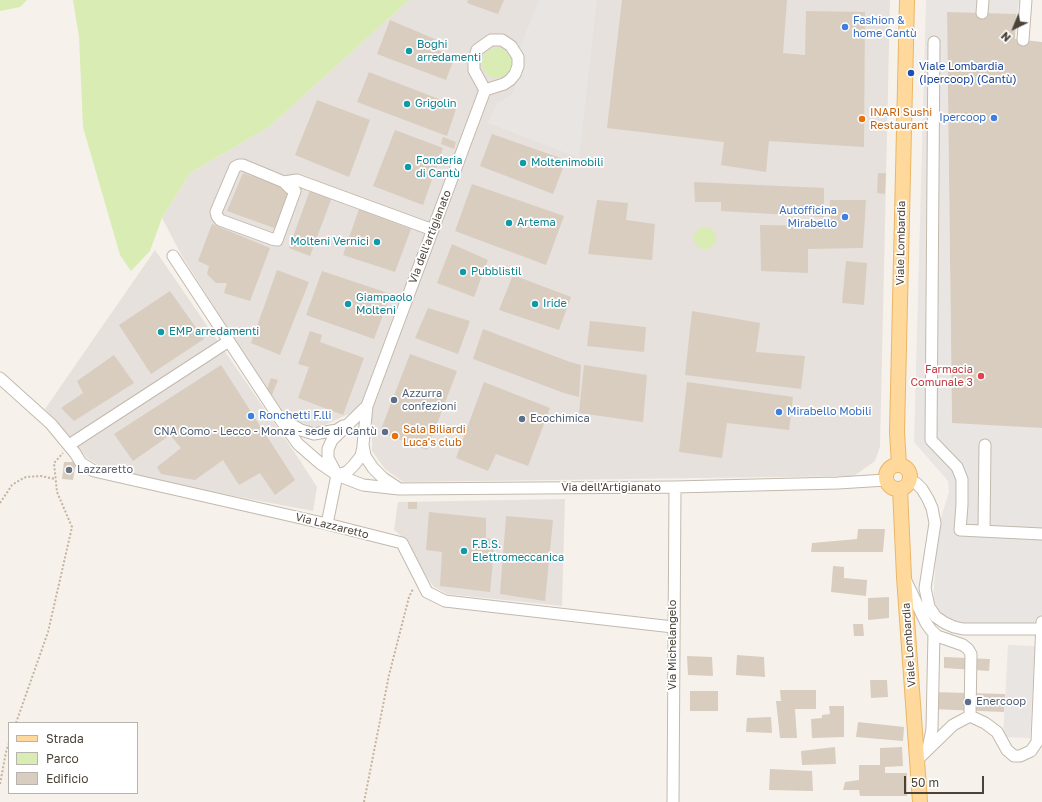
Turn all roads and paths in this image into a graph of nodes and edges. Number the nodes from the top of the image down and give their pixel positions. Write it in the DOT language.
graph roads {
  1 [pos="907,0"];
  2 [pos="916,0"];
  3 [pos="983,0"];
  4 [pos="1026,0"];
  5 [pos="982,13"];
  6 [pos="905,21"];
  7 [pos="1023,40"];
  8 [pos="934,42"];
  9 [pos="486,90"];
  10 [pos="284,182"];
  11 [pos="433,230"];
  12 [pos="173,256"];
  13 [pos="229,341"];
  14 [pos="0,378"];
  15 [pos="367,406"];
  16 [pos="278,416"];
  17 [pos="350,422"];
  18 [pos="69,445"];
  19 [pos="364,445"];
  20 [pos="985,445"];
  21 [pos="899,465"];
  22 [pos="337,475"];
  23 [pos="55,478"];
  24 [pos="886,480"];
  25 [pos="905,485"];
  26 [pos="675,487"];
  27 [pos="399,489"];
  28 [pos="0,503"];
  29 [pos="327,524"];
  30 [pos="984,531"];
  31 [pos="1042,534"];
  32 [pos="904,577"];
  33 [pos="420,579"];
  34 [pos="1042,622"];
  35 [pos="673,627"];
  36 [pos="1042,630"];
  37 [pos="934,633"];
  38 [pos="970,716"];
  39 [pos="16,722"];
  40 [pos="8,746"];
  41 [pos="928,749"];
  42 [pos="917,760"];
  43 [pos="0,784"];
  44 [pos="364,802"];
  45 [pos="673,802"];
  46 [pos="920,802"];
  1 -- 6 [label="main road, Viale Lombardia"];
  2 -- 6 [label="main road, Viale Lombardia"];
  3 -- 5 [label="street"];
  4 -- 7 [label="street"];
  6 -- 21 [label="main road, Viale Lombardia"];
  8 -- 30 [label="street"];
  9 -- 9 [label="street"];
  9 -- 11 [label="street, Via dell'artigianato"];
  10 -- 10 [label="street"];
  10 -- 11 [label="street"];
  11 -- 15 [label="street, Via dell'artigianato"];
  12 -- 13 [label="street, Via dell'Artigianato"];
  13 -- 16 [label="street, Via dell'Artigianato"];
  13 -- 18 [label="street"];
  14 -- 18 [label="street, Via Lazzaretto"];
  15 -- 17 [label="street, Via dell'Artigianato"];
  15 -- 19 [label="street, Via dell'artigianato"];
  16 -- 17 [label="street, Via dell'Artigianato"];
  16 -- 22 [label="street, Via dell'Artigianato"];
  17 -- 22 [label="street, Via dell'Artigianato"];
  18 -- 23 [label="path"];
  18 -- 29 [label="street, Via Lazzaretto"];
  19 -- 22 [label="street"];
  19 -- 27 [label="street, Via dell'artigianato"];
  20 -- 30 [label="street"];
  21 -- 24 [label="main road"];
  21 -- 25 [label="main road"];
  22 -- 27 [label="street, Via dell'Artigianato"];
  22 -- 29 [label="street"];
  23 -- 28 [label="path"];
  23 -- 39 [label="path"];
  24 -- 25 [label="main road"];
  24 -- 26 [label="street, Via dell'Artigianato"];
  25 -- 32 [label="main road, Viale Lombardia"];
  25 -- 36 [label="street"];
  26 -- 27 [label="street, Via dell'Artigianato"];
  26 -- 35 [label="street, Via Michelangelo"];
  29 -- 33 [label="street, Via Lazzaretto"];
  30 -- 31 [label="street"];
  32 -- 37 [label="street"];
  32 -- 42 [label="main road, Viale Lombardia"];
  33 -- 35 [label="street, Via Lazzaretto"];
  33 -- 44 [label="path"];
  34 -- 36 [label="street"];
  35 -- 45 [label="street, Via Michelangelo"];
  36 -- 38 [label="street"];
  37 -- 38 [label="street"];
  37 -- 41 [label="street"];
  38 -- 41 [label="street"];
  40 -- 43 [label="path"];
  41 -- 42 [label="street"];
  42 -- 46 [label="main road, Viale Lombardia"];
}
